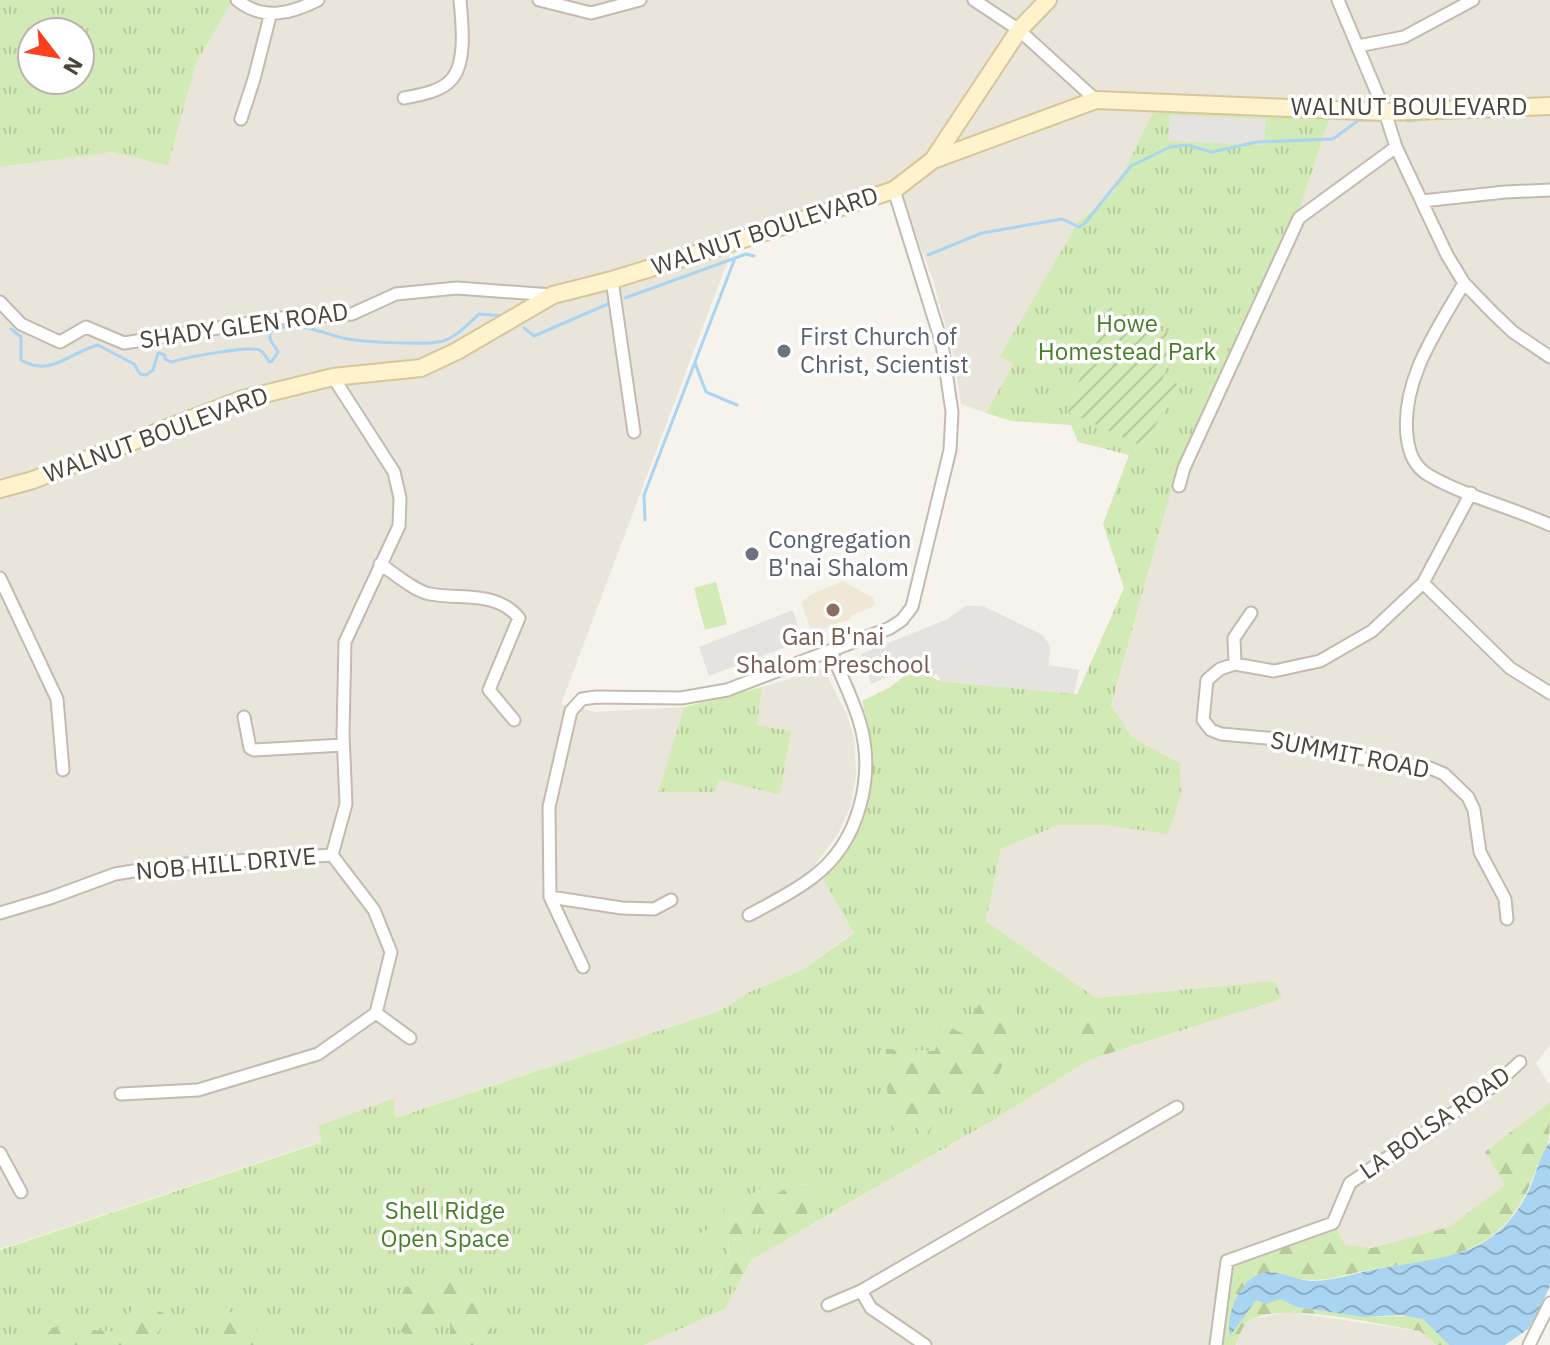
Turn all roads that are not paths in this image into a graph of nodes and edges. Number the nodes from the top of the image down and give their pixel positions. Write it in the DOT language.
graph roads {
  1 [pos="237,0"];
  2 [pos="318,0"];
  3 [pos="460,0"];
  4 [pos="539,0"];
  5 [pos="974,0"];
  6 [pos="1048,0"];
  7 [pos="1338,0"];
  8 [pos="1473,0"];
  9 [pos="636,1"];
  10 [pos="270,16"];
  11 [pos="1019,30"];
  12 [pos="1358,46"];
  13 [pos="404,98"];
  14 [pos="1096,100"];
  15 [pos="1550,106"];
  16 [pos="1385,112"];
  17 [pos="241,119"];
  18 [pos="1396,147"];
  19 [pos="933,160"];
  20 [pos="894,190"];
  21 [pos="1550,190"];
  22 [pos="1422,201"];
  23 [pos="612,280"];
  24 [pos="1464,283"];
  25 [pos="553,295"];
  26 [pos="0,302"];
  27 [pos="1550,357"];
  28 [pos="333,377"];
  29 [pos="634,432"];
  30 [pos="1179,486"];
  31 [pos="0,489"];
  32 [pos="1471,493"];
  33 [pos="1550,525"];
  34 [pos="380,564"];
  35 [pos="0,578"];
  36 [pos="1423,583"];
  37 [pos="1251,613"];
  38 [pos="831,651"];
  39 [pos="1235,664"];
  40 [pos="1550,693"];
  41 [pos="244,717"];
  42 [pos="514,720"];
  43 [pos="343,745"];
  44 [pos="63,770"];
  45 [pos="332,855"];
  46 [pos="550,897"];
  47 [pos="671,900"];
  48 [pos="0,913"];
  49 [pos="749,915"];
  50 [pos="1507,919"];
  51 [pos="583,967"];
  52 [pos="376,1013"];
  53 [pos="410,1038"];
  54 [pos="1520,1062"];
  55 [pos="121,1094"];
  56 [pos="1177,1107"];
  57 [pos="0,1153"];
  58 [pos="21,1192"];
  59 [pos="861,1291"];
  60 [pos="1550,1303"];
  61 [pos="828,1305"];
  62 [pos="925,1345"];
  63 [pos="1216,1345"];
  64 [pos="1529,1345"];
  1 -- 10 [label="street"];
  2 -- 10 [label="street"];
  3 -- 13 [label="street"];
  4 -- 9 [label="street"];
  5 -- 11 [label="street"];
  6 -- 11 [label="street"];
  7 -- 12 [label="street"];
  8 -- 12 [label="street"];
  10 -- 17 [label="street"];
  11 -- 14 [label="street"];
  11 -- 19 [label="street"];
  12 -- 16 [label="street"];
  14 -- 16 [label="street, WALNUT BOULEVARD"];
  14 -- 19 [label="street, WALNUT BOULEVARD"];
  15 -- 16 [label="street, WALNUT BOULEVARD"];
  16 -- 18 [label="street"];
  18 -- 22 [label="street"];
  18 -- 30 [label="street"];
  19 -- 20 [label="street, WALNUT BOULEVARD"];
  20 -- 23 [label="street, WALNUT BOULEVARD"];
  20 -- 38 [label="street"];
  21 -- 22 [label="street"];
  22 -- 24 [label="street"];
  23 -- 25 [label="street, WALNUT BOULEVARD"];
  23 -- 29 [label="street"];
  24 -- 27 [label="street"];
  24 -- 32 [label="street"];
  25 -- 26 [label="street, SHADY GLEN ROAD"];
  25 -- 28 [label="street, WALNUT BOULEVARD"];
  28 -- 31 [label="street, WALNUT BOULEVARD"];
  28 -- 34 [label="street, NOB HILL DRIVE"];
  32 -- 33 [label="street"];
  32 -- 36 [label="street"];
  34 -- 42 [label="street"];
  34 -- 43 [label="street, NOB HILL DRIVE"];
  35 -- 44 [label="street"];
  36 -- 39 [label="street"];
  36 -- 40 [label="street"];
  37 -- 39 [label="street"];
  38 -- 46 [label="street"];
  38 -- 49 [label="street"];
  39 -- 50 [label="street, SUMMIT ROAD"];
  41 -- 43 [label="street"];
  43 -- 45 [label="street, NOB HILL DRIVE"];
  45 -- 48 [label="street, NOB HILL DRIVE"];
  45 -- 52 [label="street"];
  46 -- 47 [label="street"];
  46 -- 51 [label="street"];
  52 -- 53 [label="street"];
  52 -- 55 [label="street"];
  54 -- 63 [label="street, LA BOLSA ROAD"];
  56 -- 59 [label="street"];
  57 -- 58 [label="street"];
  59 -- 61 [label="street"];
  59 -- 62 [label="street"];
  60 -- 64 [label="street"];
}
